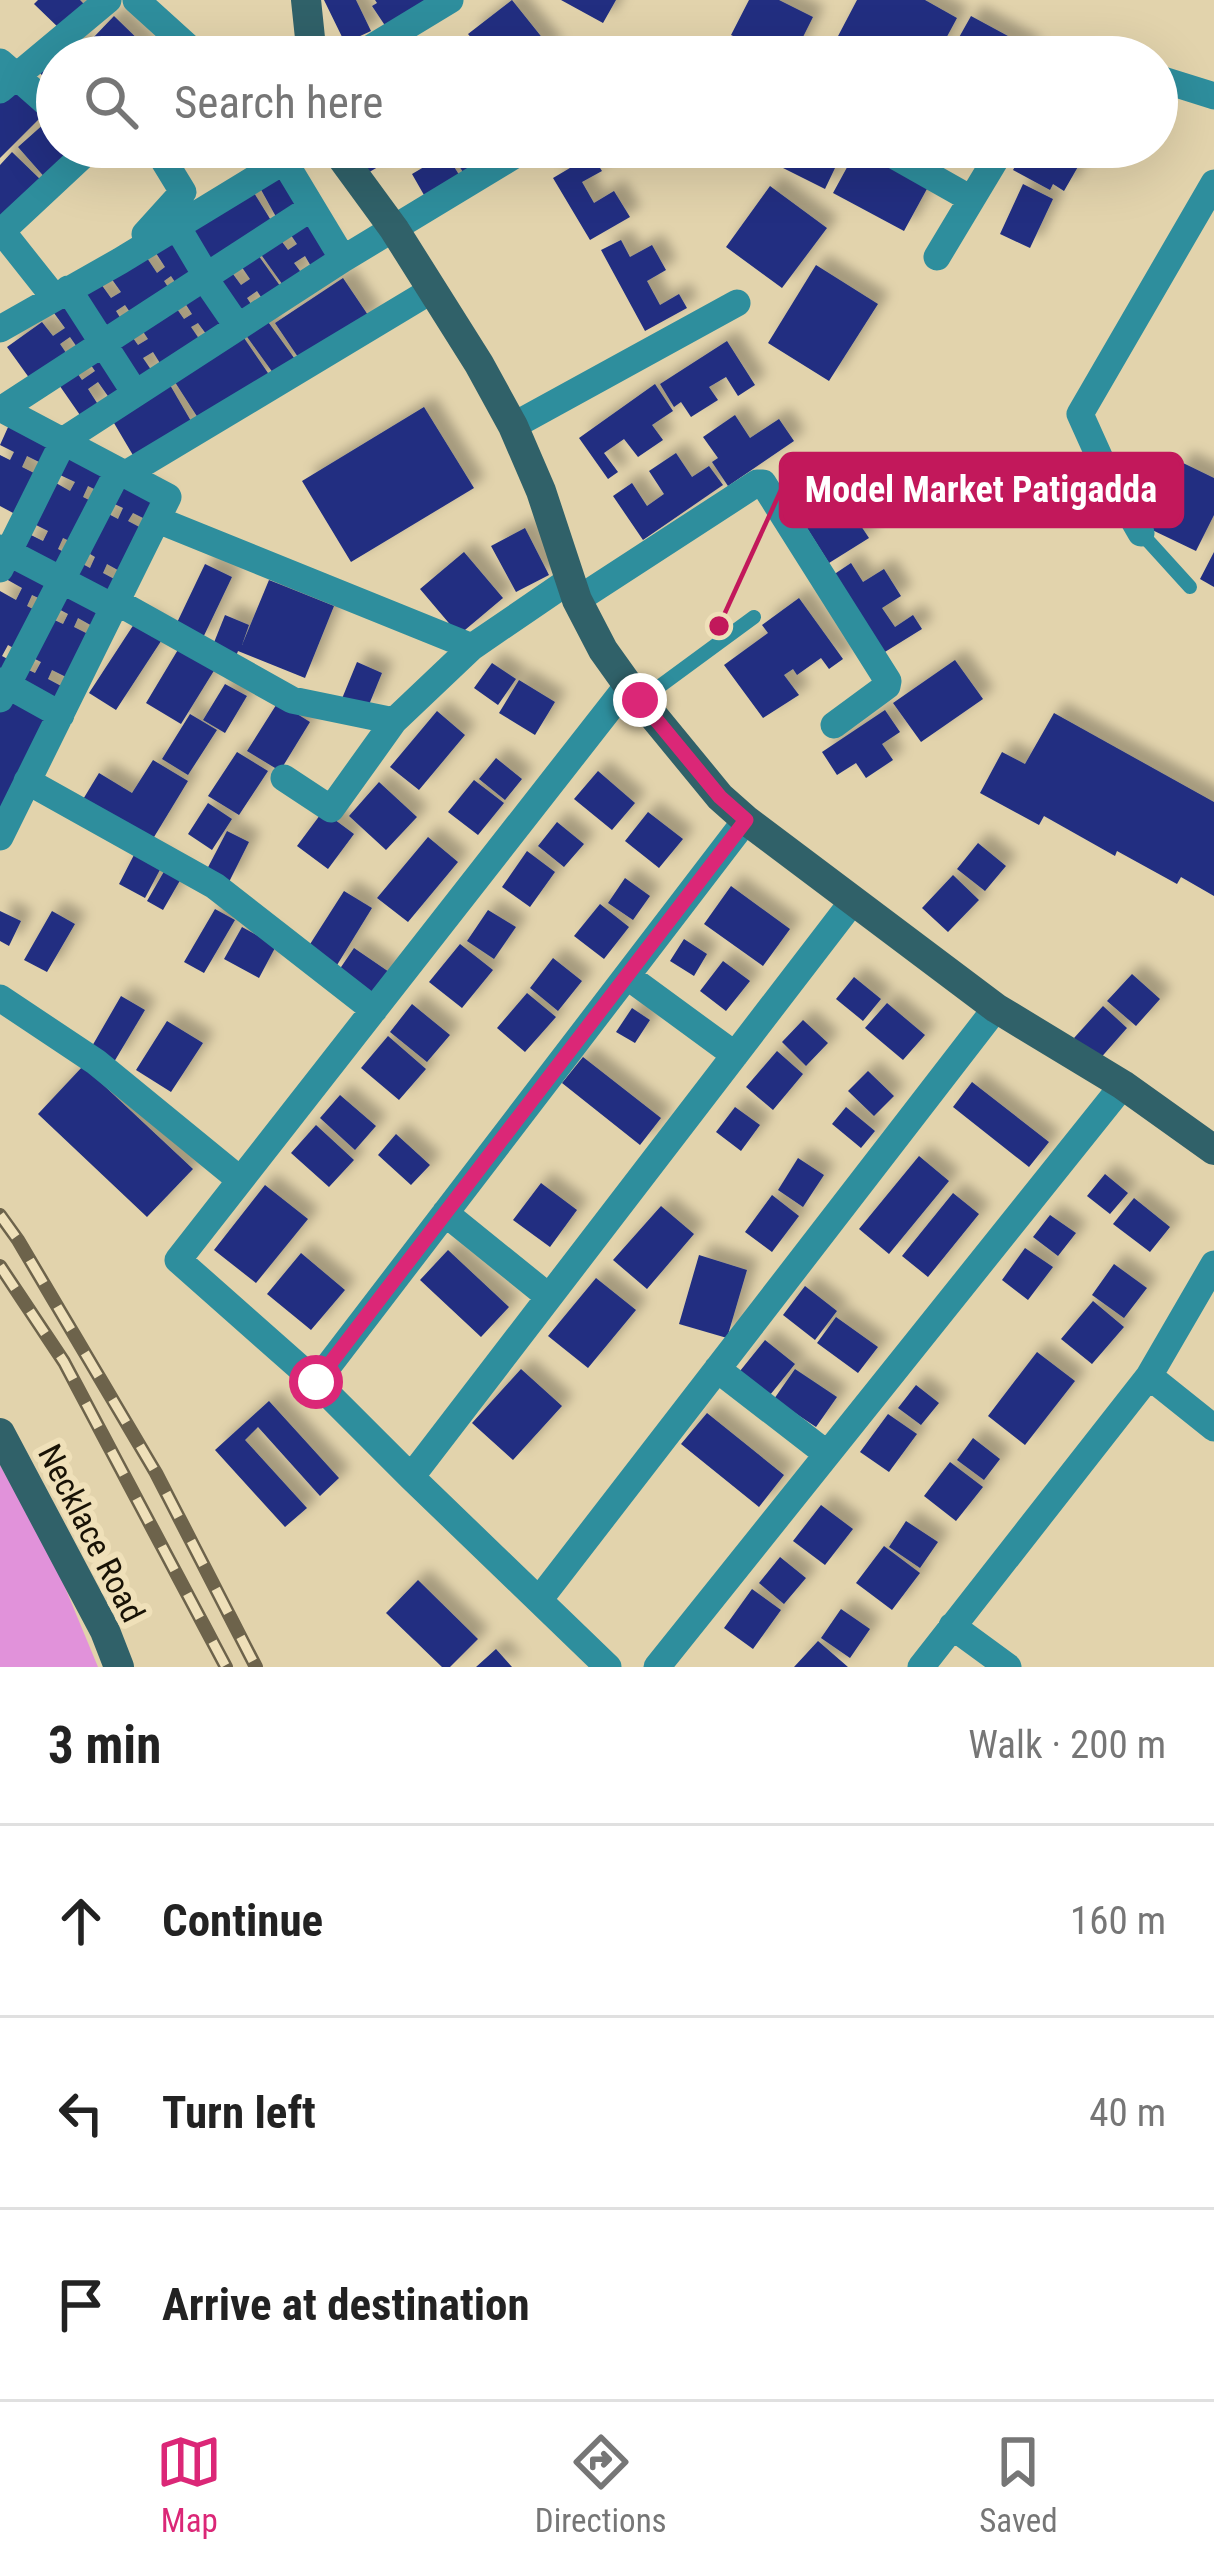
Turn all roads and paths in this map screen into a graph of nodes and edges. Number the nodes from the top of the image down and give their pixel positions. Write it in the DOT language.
graph roads {
  1 [pos="108,0"];
  2 [pos="136,0"];
  3 [pos="450,0"];
  4 [pos="308,1"];
  5 [pos="60,36"];
  6 [pos="176,36"];
  7 [pos="310,36"];
  8 [pos="391,36"];
  9 [pos="36,54"];
  10 [pos="6,76"];
  11 [pos="1178,85"];
  12 [pos="1214,96"];
  13 [pos="36,97"];
  14 [pos="69,168"];
  15 [pos="168,168"];
  16 [pos="274,168"];
  17 [pos="307,168"];
  18 [pos="325,168"];
  19 [pos="494,168"];
  20 [pos="916,168"];
  21 [pos="990,168"];
  22 [pos="1214,183"];
  23 [pos="971,199"];
  24 [pos="311,208"];
  25 [pos="176,225"];
  26 [pos="394,229"];
  27 [pos="1,230"];
  28 [pos="937,257"];
  29 [pos="343,259"];
  30 [pos="120,261"];
  31 [pos="207,277"];
  32 [pos="432,290"];
  33 [pos="61,293"];
  34 [pos="737,303"];
  35 [pos="238,327"];
  36 [pos="0,329"];
  37 [pos="105,344"];
  38 [pos="135,393"];
  39 [pos="3,416"];
  40 [pos="513,426"];
  41 [pos="64,440"];
  42 [pos="121,473"];
  43 [pos="158,520"];
  44 [pos="1141,533"];
  45 [pos="3,556"];
  46 [pos="61,580"];
  47 [pos="1190,587"];
  48 [pos="574,590"];
  49 [pos="116,605"];
  50 [pos="754,617"];
  51 [pos="472,646"];
  52 [pos="2,688"];
  53 [pos="634,692"];
  54 [pos="61,715"];
  55 [pos="394,721"];
  56 [pos="834,725"];
  57 [pos="284,778"];
  58 [pos="27,781"];
  59 [pos="746,820"];
  60 [pos="1,831"];
  61 [pos="853,901"];
  62 [pos="627,976"];
  63 [pos="0,998"];
  64 [pos="997,1008"];
  65 [pos="374,1010"];
  66 [pos="735,1055"];
  67 [pos="1123,1084"];
  68 [pos="1214,1150"];
  69 [pos="239,1179"];
  70 [pos="445,1213"];
  71 [pos="1214,1264"];
  72 [pos="549,1297"];
  73 [pos="717,1369"];
  74 [pos="1149,1376"];
  75 [pos="316,1382"];
  76 [pos="1214,1428"];
  77 [pos="0,1432"];
  78 [pos="827,1454"];
  79 [pos="411,1478"];
  80 [pos="538,1600"];
  81 [pos="952,1626"];
  82 [pos="118,1667"];
  83 [pos="608,1667"];
  84 [pos="657,1667"];
  85 [pos="921,1667"];
  86 [pos="1009,1667"];
  1 -- 5 [label="street"];
  2 -- 6 [label="street"];
  3 -- 8 [label="street"];
  4 -- 7 [label="street"];
  9 -- 10 [label="street"];
  10 -- 13 [label="street"];
  11 -- 12 [label="street"];
  14 -- 27 [label="street"];
  15 -- 30 [label="street"];
  16 -- 25 [label="street"];
  17 -- 24 [label="street"];
  18 -- 26 [label="street"];
  19 -- 26 [label="street"];
  20 -- 23 [label="street"];
  21 -- 23 [label="street"];
  22 -- 44 [label="street"];
  23 -- 28 [label="street"];
  24 -- 29 [label="street"];
  24 -- 31 [label="street"];
  25 -- 30 [label="street"];
  25 -- 31 [label="street"];
  26 -- 29 [label="street"];
  26 -- 32 [label="street"];
  27 -- 33 [label="street"];
  29 -- 35 [label="street"];
  30 -- 33 [label="street"];
  31 -- 35 [label="street"];
  31 -- 37 [label="street"];
  32 -- 40 [label="street"];
  32 -- 42 [label="street"];
  33 -- 36 [label="street"];
  33 -- 37 [label="street"];
  34 -- 40 [label="street"];
  35 -- 38 [label="street"];
  37 -- 38 [label="street"];
  37 -- 39 [label="street"];
  38 -- 41 [label="street"];
  39 -- 41 [label="street"];
  40 -- 48 [label="street"];
  41 -- 42 [label="street"];
  41 -- 45 [label="street"];
  42 -- 43 [label="street"];
  42 -- 46 [label="street"];
  43 -- 49 [label="street"];
  43 -- 51 [label="street"];
  44 -- 47 [label="lane"];
  45 -- 46 [label="street"];
  46 -- 49 [label="street"];
  46 -- 52 [label="street"];
  48 -- 51 [label="street"];
  48 -- 53 [label="street"];
  48 -- 56 [label="street"];
  49 -- 54 [label="street"];
  49 -- 55 [label="street"];
  50 -- 53 [label="lane"];
  51 -- 55 [label="street"];
  52 -- 54 [label="street"];
  53 -- 59 [label="street"];
  53 -- 65 [label="street"];
  54 -- 58 [label="street"];
  55 -- 57 [label="street"];
  58 -- 60 [label="street"];
  58 -- 65 [label="street"];
  59 -- 61 [label="street"];
  59 -- 62 [label="street"];
  61 -- 64 [label="street"];
  61 -- 66 [label="street"];
  62 -- 66 [label="street"];
  62 -- 70 [label="street"];
  63 -- 69 [label="street"];
  64 -- 67 [label="street"];
  64 -- 73 [label="street"];
  65 -- 69 [label="street"];
  66 -- 72 [label="street"];
  67 -- 68 [label="street"];
  67 -- 78 [label="street"];
  69 -- 75 [label="street"];
  70 -- 72 [label="street"];
  70 -- 75 [label="street"];
  71 -- 74 [label="street"];
  72 -- 79 [label="street"];
  73 -- 78 [label="street"];
  73 -- 80 [label="street"];
  74 -- 76 [label="street"];
  74 -- 81 [label="street"];
  75 -- 79 [label="street"];
  77 -- 82 [label="street, Necklace Road"];
  78 -- 84 [label="street"];
  79 -- 80 [label="street"];
  80 -- 83 [label="street"];
  81 -- 85 [label="street"];
  81 -- 86 [label="street"];
}
